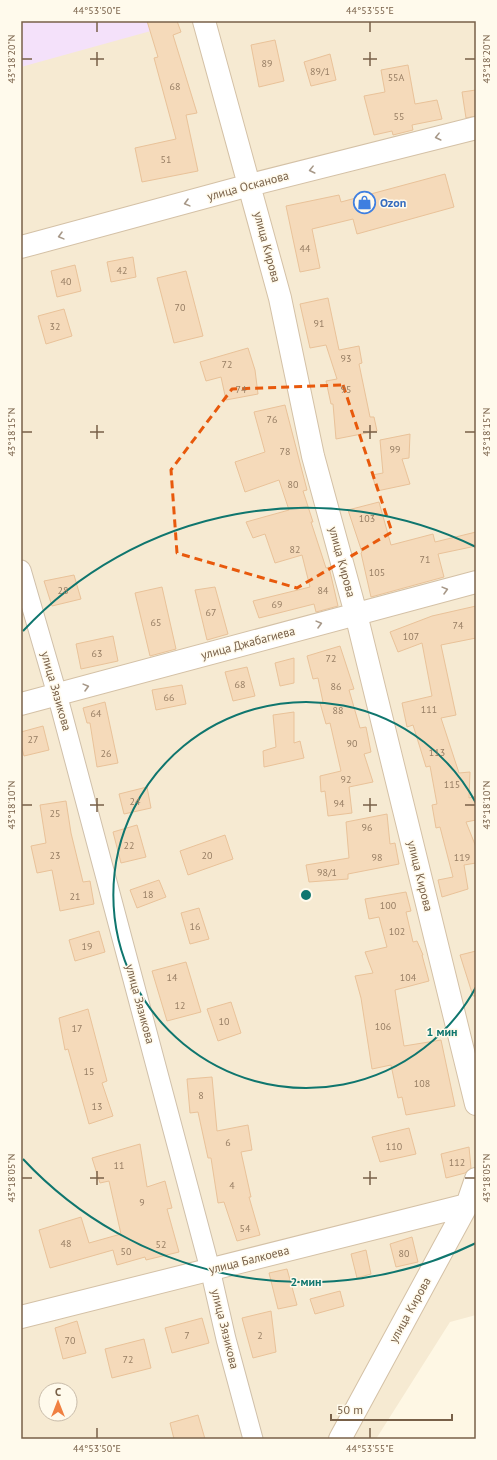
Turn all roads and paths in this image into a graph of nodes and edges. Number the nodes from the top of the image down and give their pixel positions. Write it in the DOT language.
graph roads {
  1 [pos="204,21"];
  2 [pos="476,128"];
  3 [pos="250,185"];
  4 [pos="21,247"];
  5 [pos="21,570"];
  6 [pos="476,582"];
  7 [pos="356,614"];
  8 [pos="58,694"];
  9 [pos="21,704"];
  10 [pos="476,1104"];
  11 [pos="476,1179"];
  12 [pos="471,1204"];
  13 [pos="210,1269"];
  14 [pos="21,1317"];
  15 [pos="253,1439"];
  16 [pos="340,1439"];
  1 -- 3 [label="street, улица Кирова"];
  2 -- 3 [label="street, улица Осканова, one-way"];
  3 -- 4 [label="street, улица Осканова, one-way"];
  3 -- 7 [label="street, улица Кирова"];
  5 -- 8 [label="street, улица Зязикова"];
  7 -- 6 [label="street, улица Джабагиева, one-way"];
  8 -- 7 [label="street, улица Джабагиева, one-way"];
  7 -- 10 [label="street, улица Кирова"];
  8 -- 9 [label="street, улица Джабагиева"];
  8 -- 13 [label="street, улица Зязикова"];
  11 -- 12 [label="street, улица Кирова"];
  12 -- 13 [label="street, улица Балкоева"];
  12 -- 16 [label="street, улица Кирова"];
  13 -- 14 [label="street, улица Балкоева"];
  13 -- 15 [label="street, улица Зязикова"];
}
